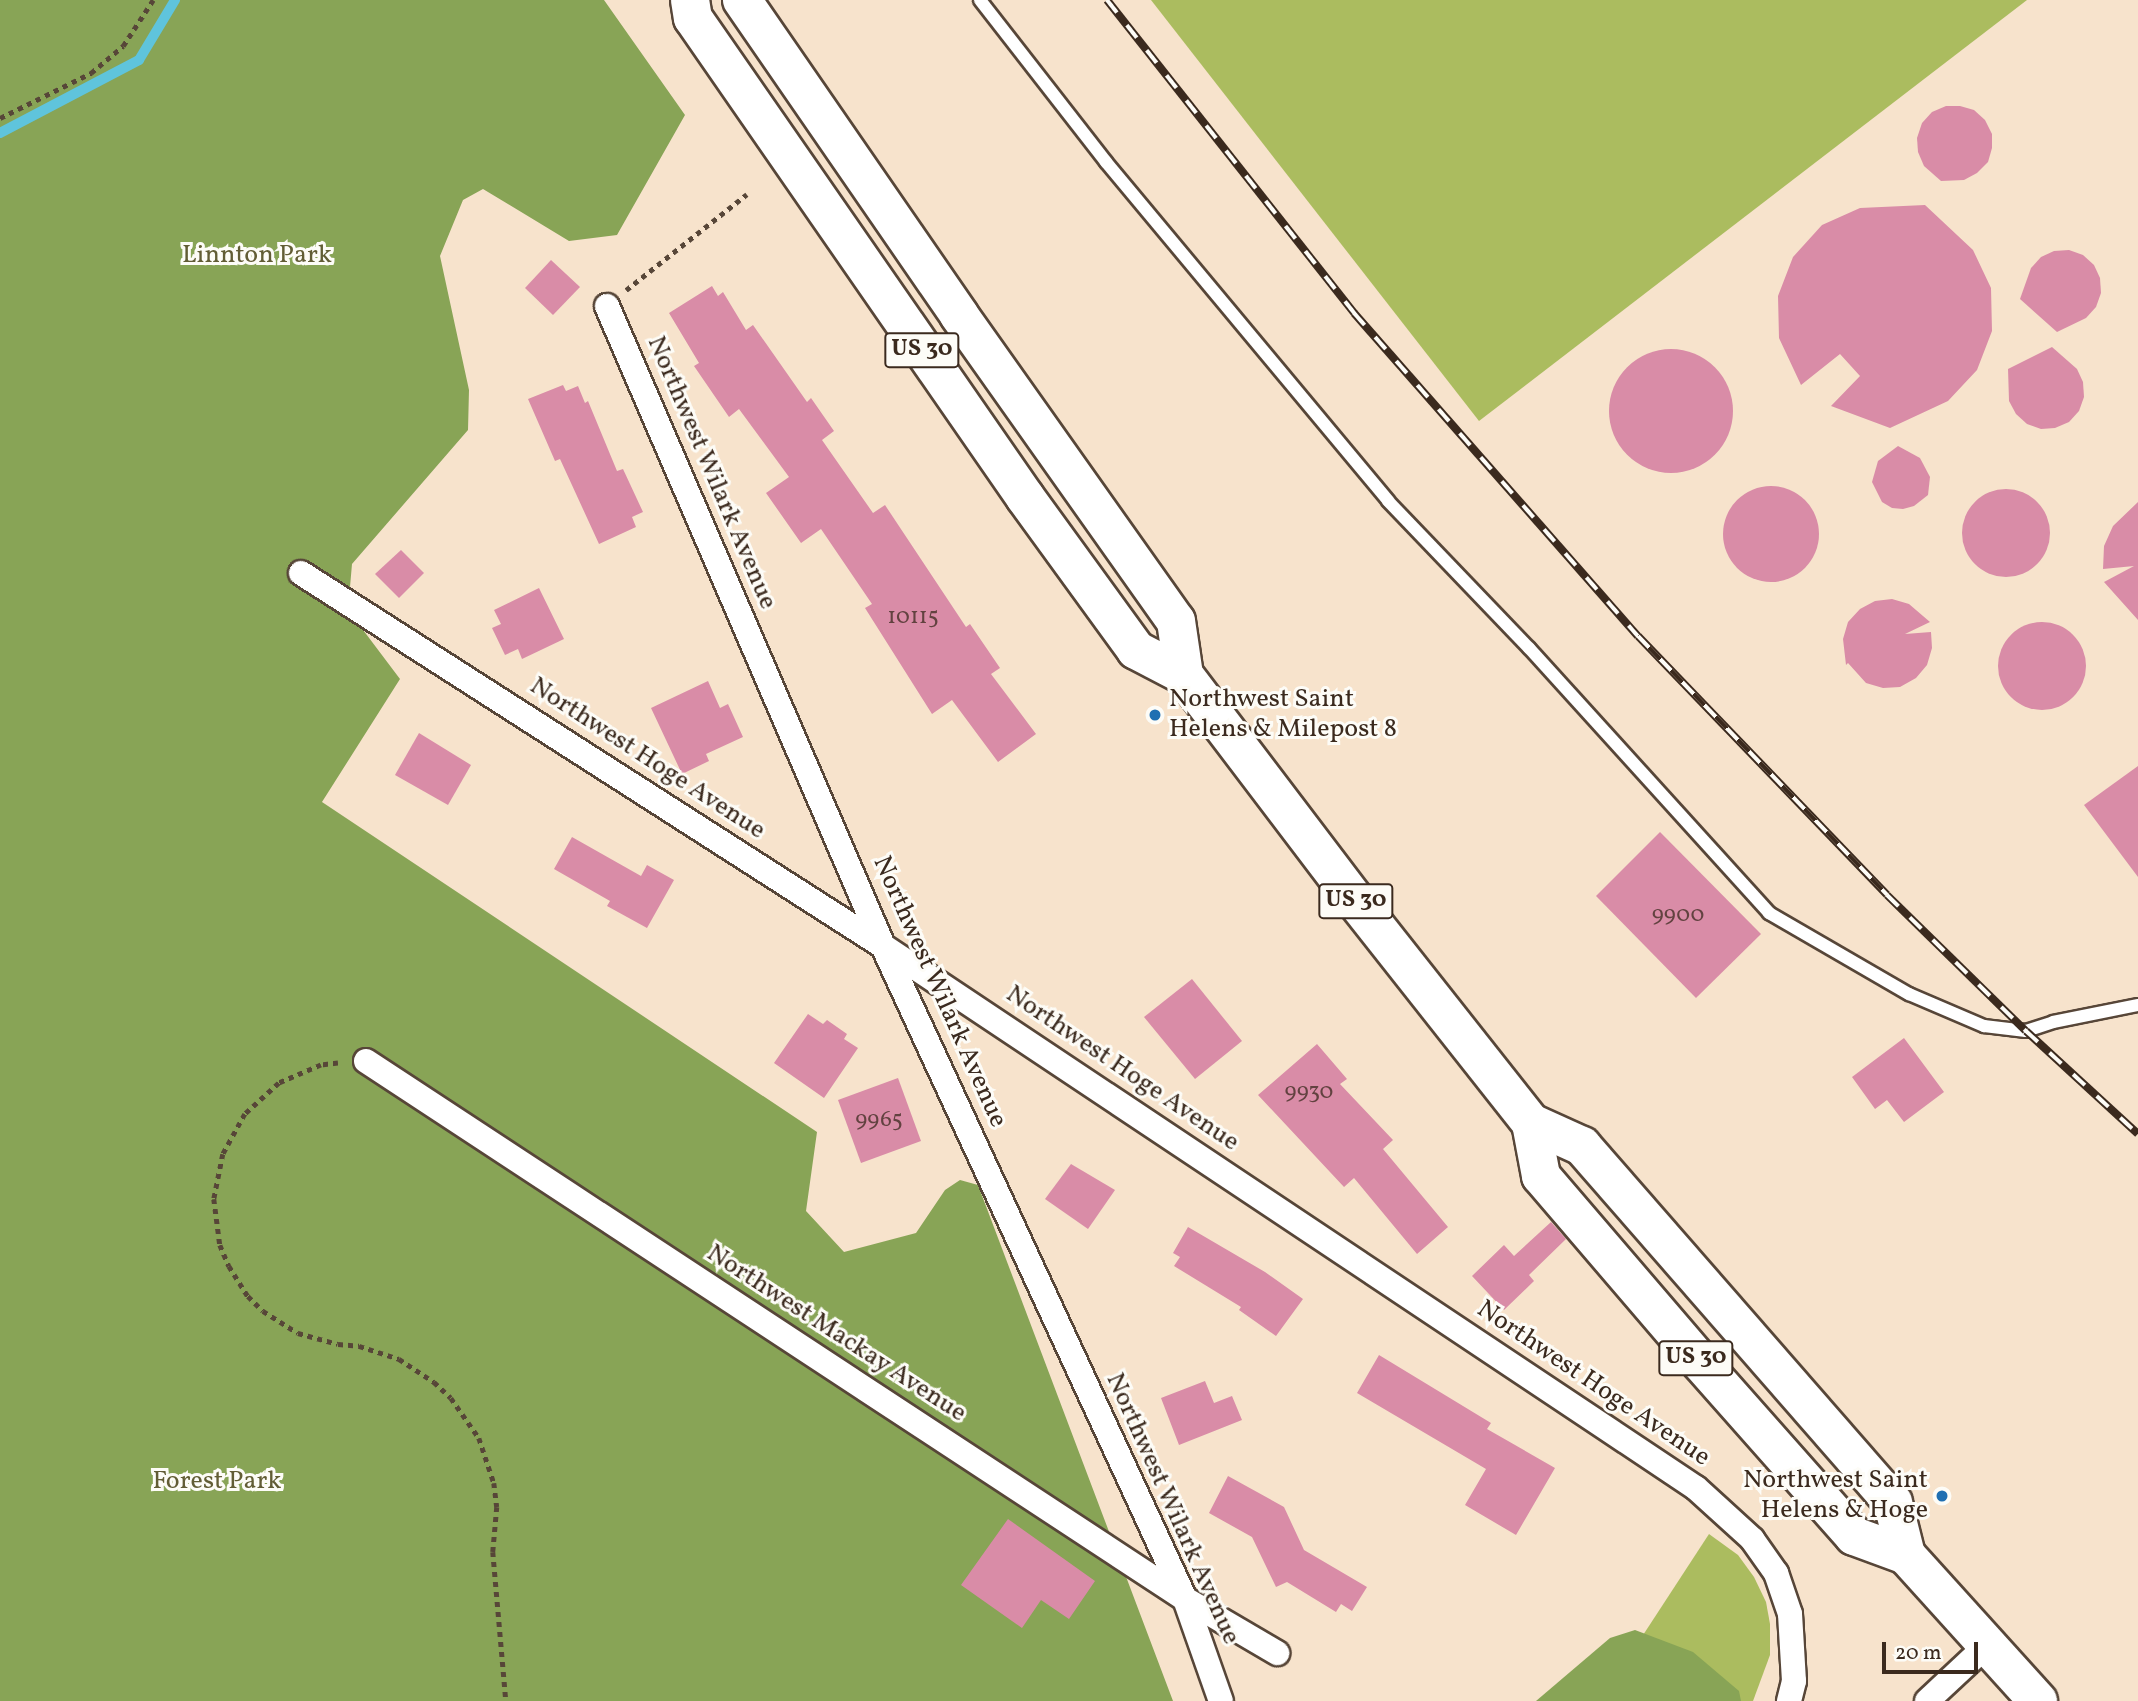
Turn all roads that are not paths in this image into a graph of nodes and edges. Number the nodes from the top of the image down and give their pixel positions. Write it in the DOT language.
graph roads {
  1 [pos="690,0"];
  2 [pos="741,0"];
  3 [pos="980,0"];
  4 [pos="607,306"];
  5 [pos="301,573"];
  6 [pos="1184,674"];
  7 [pos="883,946"];
  8 [pos="2138,1005"];
  9 [pos="366,1061"];
  10 [pos="1531,1123"];
  11 [pos="1906,1555"];
  12 [pos="1185,1599"];
  13 [pos="1987,1645"];
  14 [pos="1277,1653"];
  15 [pos="1221,1701"];
  16 [pos="1789,1701"];
  17 [pos="1927,1701"];
  18 [pos="2038,1701"];
  1 -- 6 [label="highway, US 30"];
  2 -- 6 [label="highway, US 30"];
  3 -- 8 [label="lane"];
  4 -- 7 [label="street, Northwest Wilark Avenue"];
  5 -- 7 [label="street, Northwest Hoge Avenue"];
  6 -- 10 [label="highway, US 30"];
  7 -- 12 [label="street, Northwest Wilark Avenue"];
  7 -- 16 [label="street, Northwest Hoge Avenue"];
  9 -- 12 [label="street, Northwest Mackay Avenue"];
  10 -- 11 [label="highway, US 30"];
  10 -- 11 [label="highway, US 30"];
  11 -- 13 [label="highway, US 30"];
  12 -- 14 [label="street, Northwest Mackay Avenue"];
  12 -- 15 [label="street, Northwest Wilark Avenue"];
  13 -- 17 [label="street"];
  13 -- 18 [label="highway, US 30"];
}
